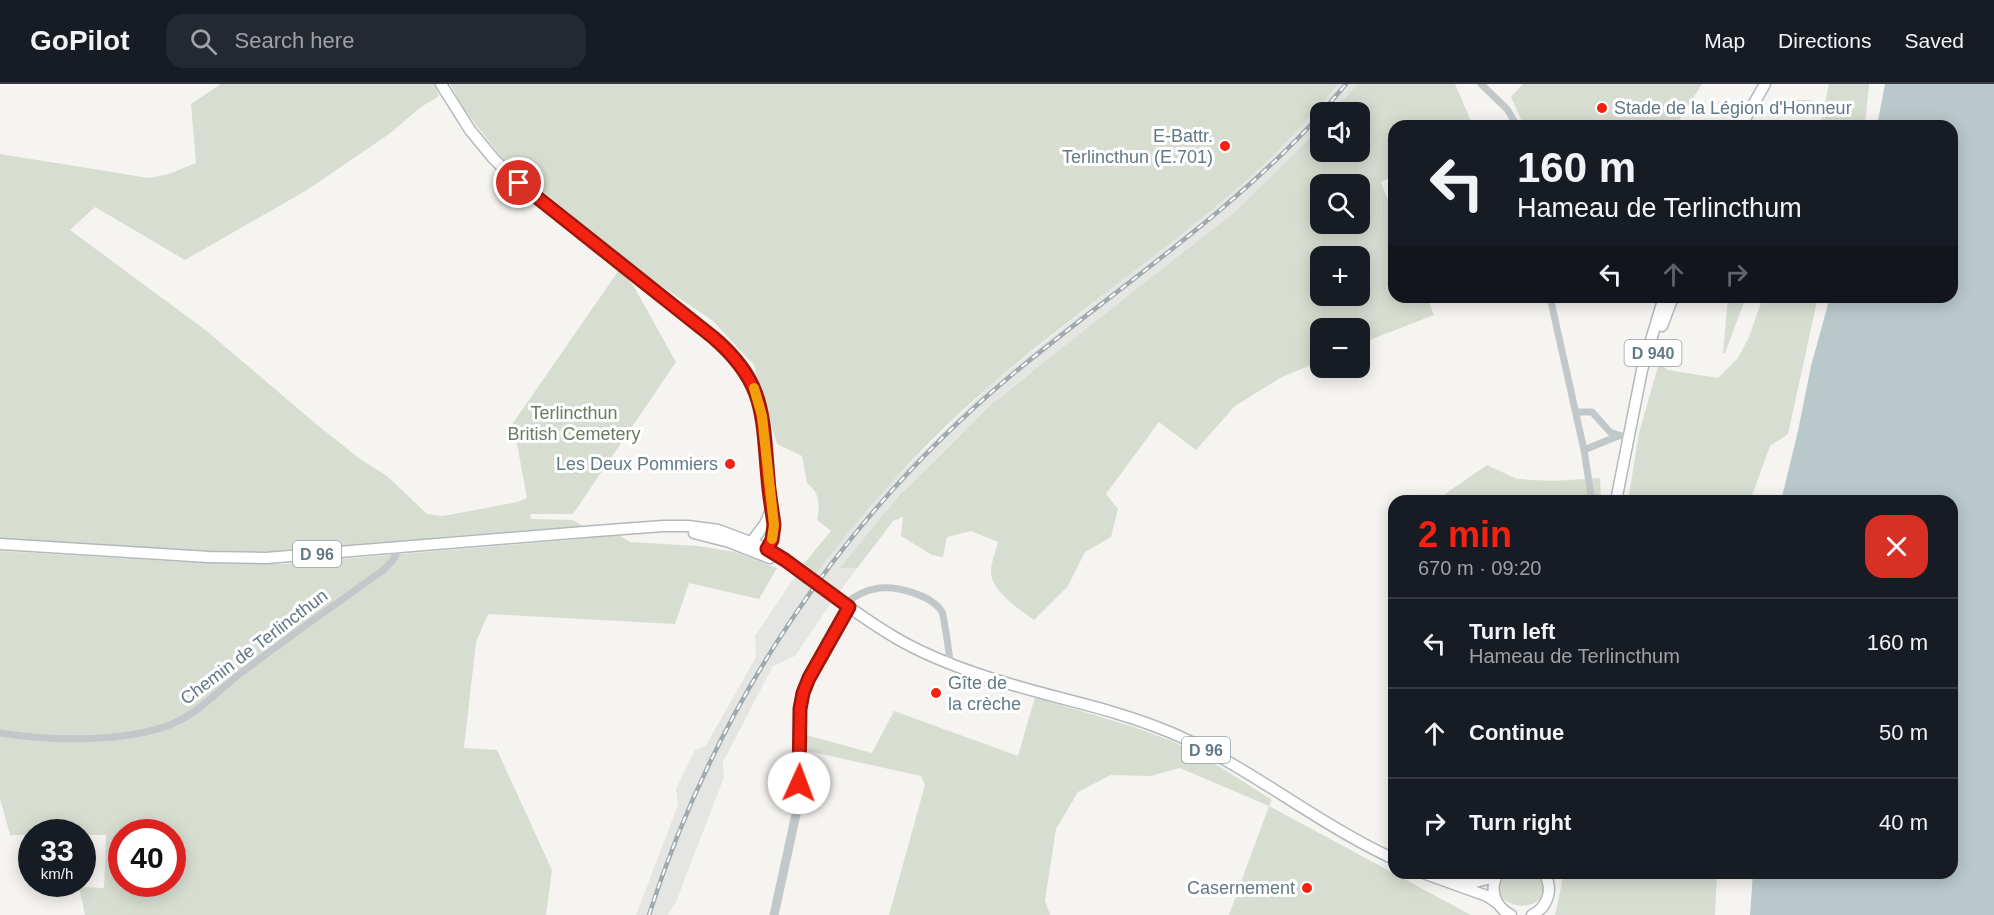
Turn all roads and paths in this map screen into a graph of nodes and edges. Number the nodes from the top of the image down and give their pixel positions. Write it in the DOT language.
graph roads {
  1 [pos="441,84"];
  2 [pos="1480,84"];
  3 [pos="1765,84"];
  4 [pos="1771,84"];
  5 [pos="1513,120"];
  6 [pos="1744,120"];
  7 [pos="1750,120"];
  8 [pos="1551,303"];
  9 [pos="1662,303"];
  10 [pos="1671,303"];
  11 [pos="1634,409"];
  12 [pos="1576,412"];
  13 [pos="1624,437"];
  14 [pos="1584,450"];
  15 [pos="1591,495"];
  16 [pos="1617,495"];
  17 [pos="771,510"];
  18 [pos="0,544"];
  19 [pos="748,545"];
  20 [pos="399,548"];
  21 [pos="765,552"];
  22 [pos="847,606"];
  23 [pos="950,663"];
  24 [pos="0,733"];
  25 [pos="1388,856"];
  26 [pos="1440,879"];
  27 [pos="1452,879"];
  28 [pos="1489,879"];
  29 [pos="1496,879"];
  30 [pos="1547,879"];
  31 [pos="1497,903"];
  32 [pos="1508,914"];
  33 [pos="1534,914"];
  34 [pos="774,915"];
  1 -- 17 [label="main road"];
  2 -- 5 [label="street"];
  3 -- 6 [label="main road"];
  4 -- 7 [label="main road"];
  8 -- 12 [label="street"];
  9 -- 11 [label="main road, D 940"];
  10 -- 11 [label="main road, D 940"];
  11 -- 13 [label="main road, D 940"];
  12 -- 13 [label="street"];
  12 -- 14 [label="street"];
  13 -- 14 [label="street"];
  13 -- 16 [label="main road, D 940"];
  14 -- 15 [label="street"];
  17 -- 19 [label="main road"];
  17 -- 21 [label="main road"];
  18 -- 20 [label="main road, D 96"];
  19 -- 20 [label="main road, D 96"];
  19 -- 21 [label="main road, D 96"];
  20 -- 24 [label="street, Chemin de Terlincthun"];
  21 -- 22 [label="main road, D 96, bridge"];
  22 -- 23 [label="main road, D 96"];
  22 -- 23 [label="street"];
  22 -- 34 [label="street"];
  23 -- 25 [label="main road, D 96"];
  26 -- 31 [label="main road"];
  27 -- 28 [label="main road"];
  29 -- 31 [label="main road"];
  30 -- 33 [label="main road"];
  31 -- 32 [label="main road"];
}
